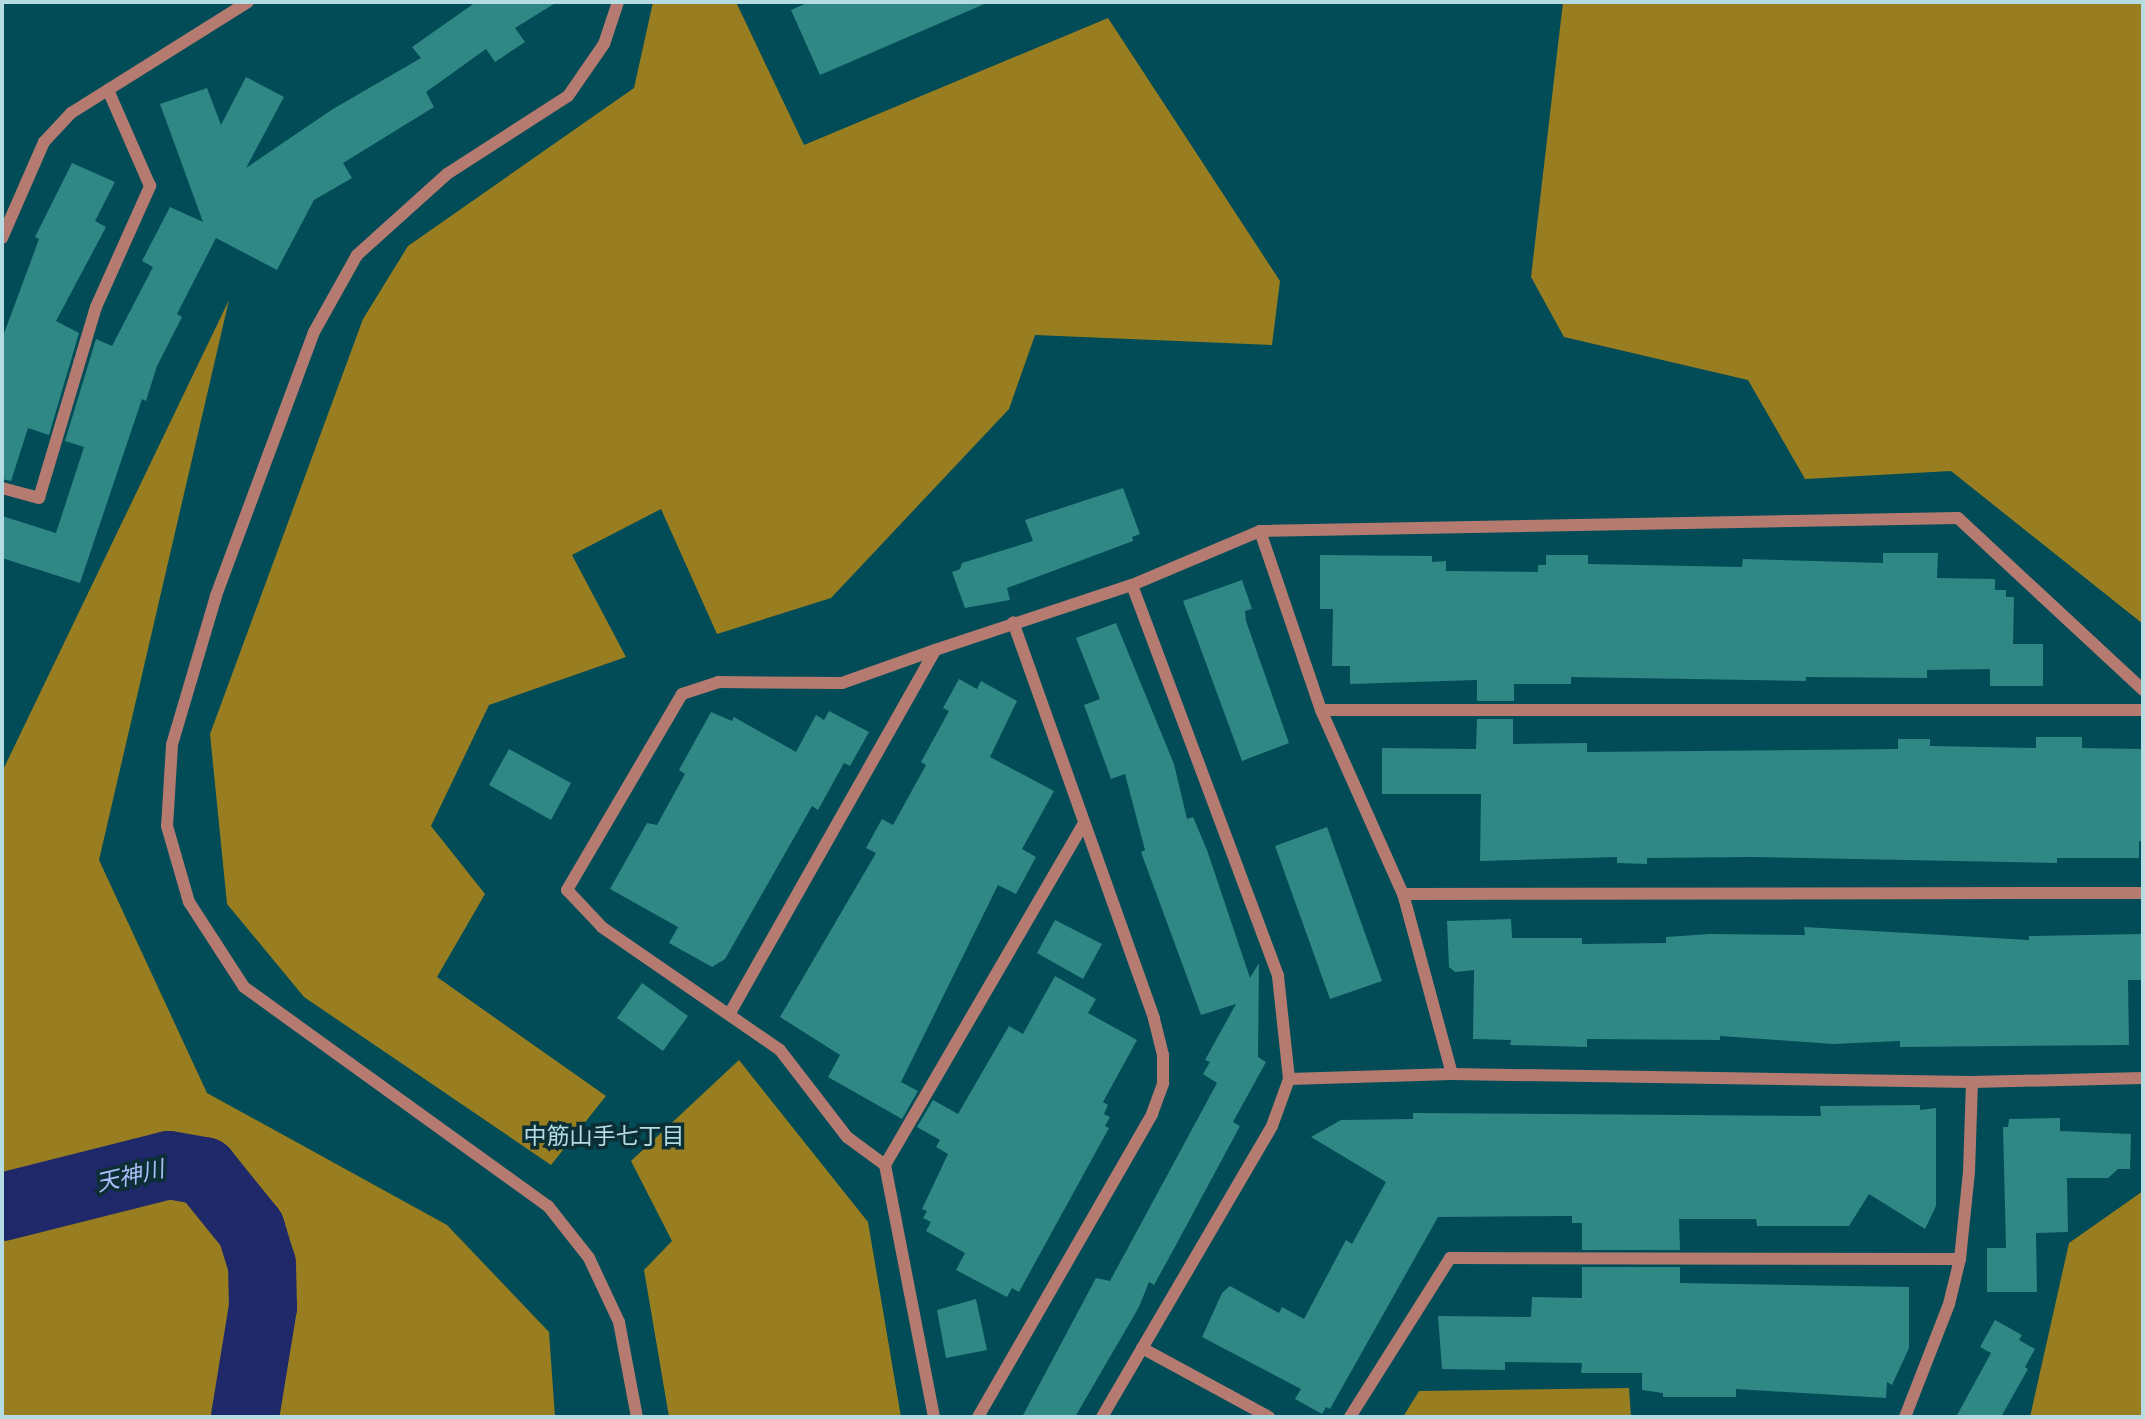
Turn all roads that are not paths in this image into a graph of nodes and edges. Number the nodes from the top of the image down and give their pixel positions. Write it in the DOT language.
graph roads {
  1 [pos="248,2"];
  2 [pos="618,2"];
  3 [pos="108,90"];
  4 [pos="2,237"];
  5 [pos="2,488"];
  6 [pos="1260,531"];
  7 [pos="1132,585"];
  8 [pos="1013,622"];
  9 [pos="935,650"];
  10 [pos="2143,690"];
  11 [pos="1321,710"];
  12 [pos="2143,710"];
  13 [pos="1083,825"];
  14 [pos="2143,893"];
  15 [pos="1403,894"];
  16 [pos="730,1013"];
  17 [pos="1452,1074"];
  18 [pos="2143,1078"];
  19 [pos="1289,1079"];
  20 [pos="1972,1082"];
  21 [pos="885,1165"];
  22 [pos="1960,1259"];
  23 [pos="1142,1348"];
  24 [pos="637,1417"];
  25 [pos="934,1417"];
  26 [pos="978,1417"];
  27 [pos="1102,1417"];
  28 [pos="1269,1417"];
  29 [pos="1350,1417"];
  30 [pos="1905,1417"];
  1 -- 3 [label="street"];
  2 -- 24 [label="street"];
  3 -- 4 [label="street"];
  3 -- 5 [label="street"];
  6 -- 7 [label="street"];
  6 -- 10 [label="street"];
  6 -- 11 [label="street"];
  7 -- 8 [label="street"];
  7 -- 19 [label="street"];
  8 -- 9 [label="street"];
  8 -- 13 [label="street"];
  9 -- 16 [label="street"];
  9 -- 16 [label="street"];
  11 -- 12 [label="street"];
  11 -- 15 [label="street"];
  13 -- 21 [label="street"];
  13 -- 26 [label="street"];
  14 -- 15 [label="street"];
  15 -- 17 [label="street"];
  16 -- 21 [label="street"];
  17 -- 19 [label="street"];
  17 -- 20 [label="street"];
  18 -- 20 [label="street"];
  19 -- 23 [label="street"];
  20 -- 22 [label="street"];
  21 -- 25 [label="street"];
  22 -- 29 [label="street"];
  22 -- 30 [label="street"];
  23 -- 27 [label="street"];
  23 -- 28 [label="street"];
}
